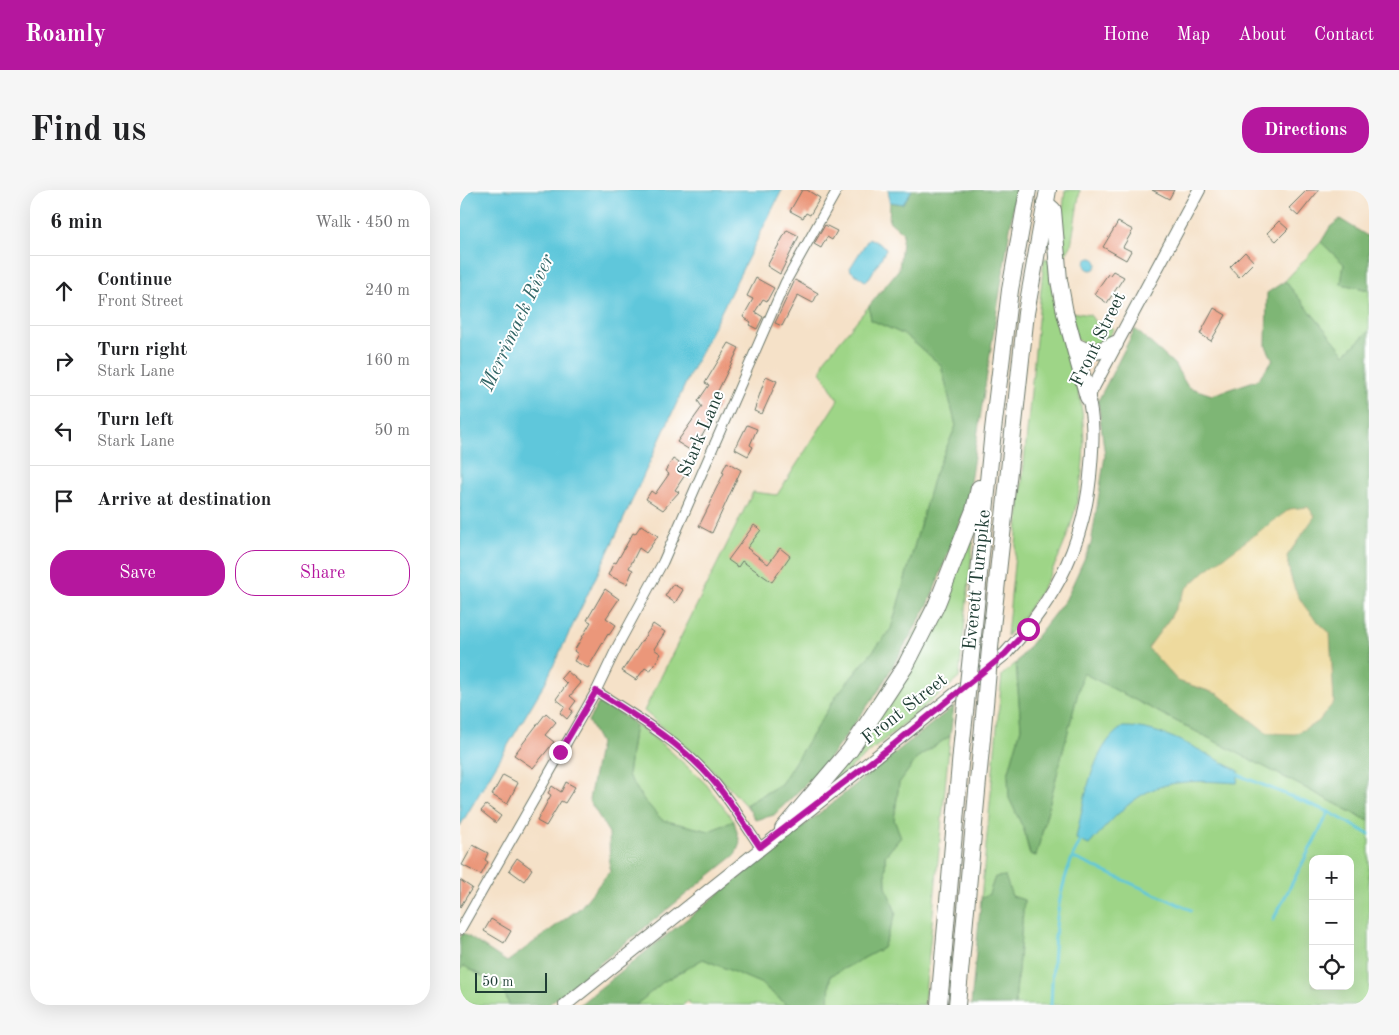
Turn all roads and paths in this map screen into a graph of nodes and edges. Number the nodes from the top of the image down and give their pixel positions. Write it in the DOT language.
graph roads {
  1 [pos="837,190"];
  2 [pos="1028,190"];
  3 [pos="1199,190"];
  4 [pos="1047,196"];
  5 [pos="1115,344"];
  6 [pos="1074,345"];
  7 [pos="1088,397"];
  8 [pos="993,430"];
  9 [pos="596,691"];
  10 [pos="783,830"];
  11 [pos="760,847"];
  12 [pos="460,930"];
  13 [pos="565,1005"];
  14 [pos="939,1005"];
  15 [pos="957,1005"];
  1 -- 9 [label="street, Stark Lane"];
  2 -- 8 [label="highway, Everett Turnpike"];
  3 -- 5 [label="main road, Front Street"];
  4 -- 6 [label="highway"];
  4 -- 15 [label="highway, Everett Turnpike, bridge"];
  5 -- 6 [label="highway"];
  5 -- 7 [label="main road, Front Street"];
  6 -- 7 [label="highway"];
  7 -- 10 [label="main road, Front Street"];
  8 -- 10 [label="highway"];
  8 -- 14 [label="highway, Everett Turnpike, bridge"];
  9 -- 11 [label="street"];
  9 -- 12 [label="street, Stark Lane"];
  10 -- 11 [label="main road, Front Street"];
  11 -- 13 [label="main road, Front Street"];
}
